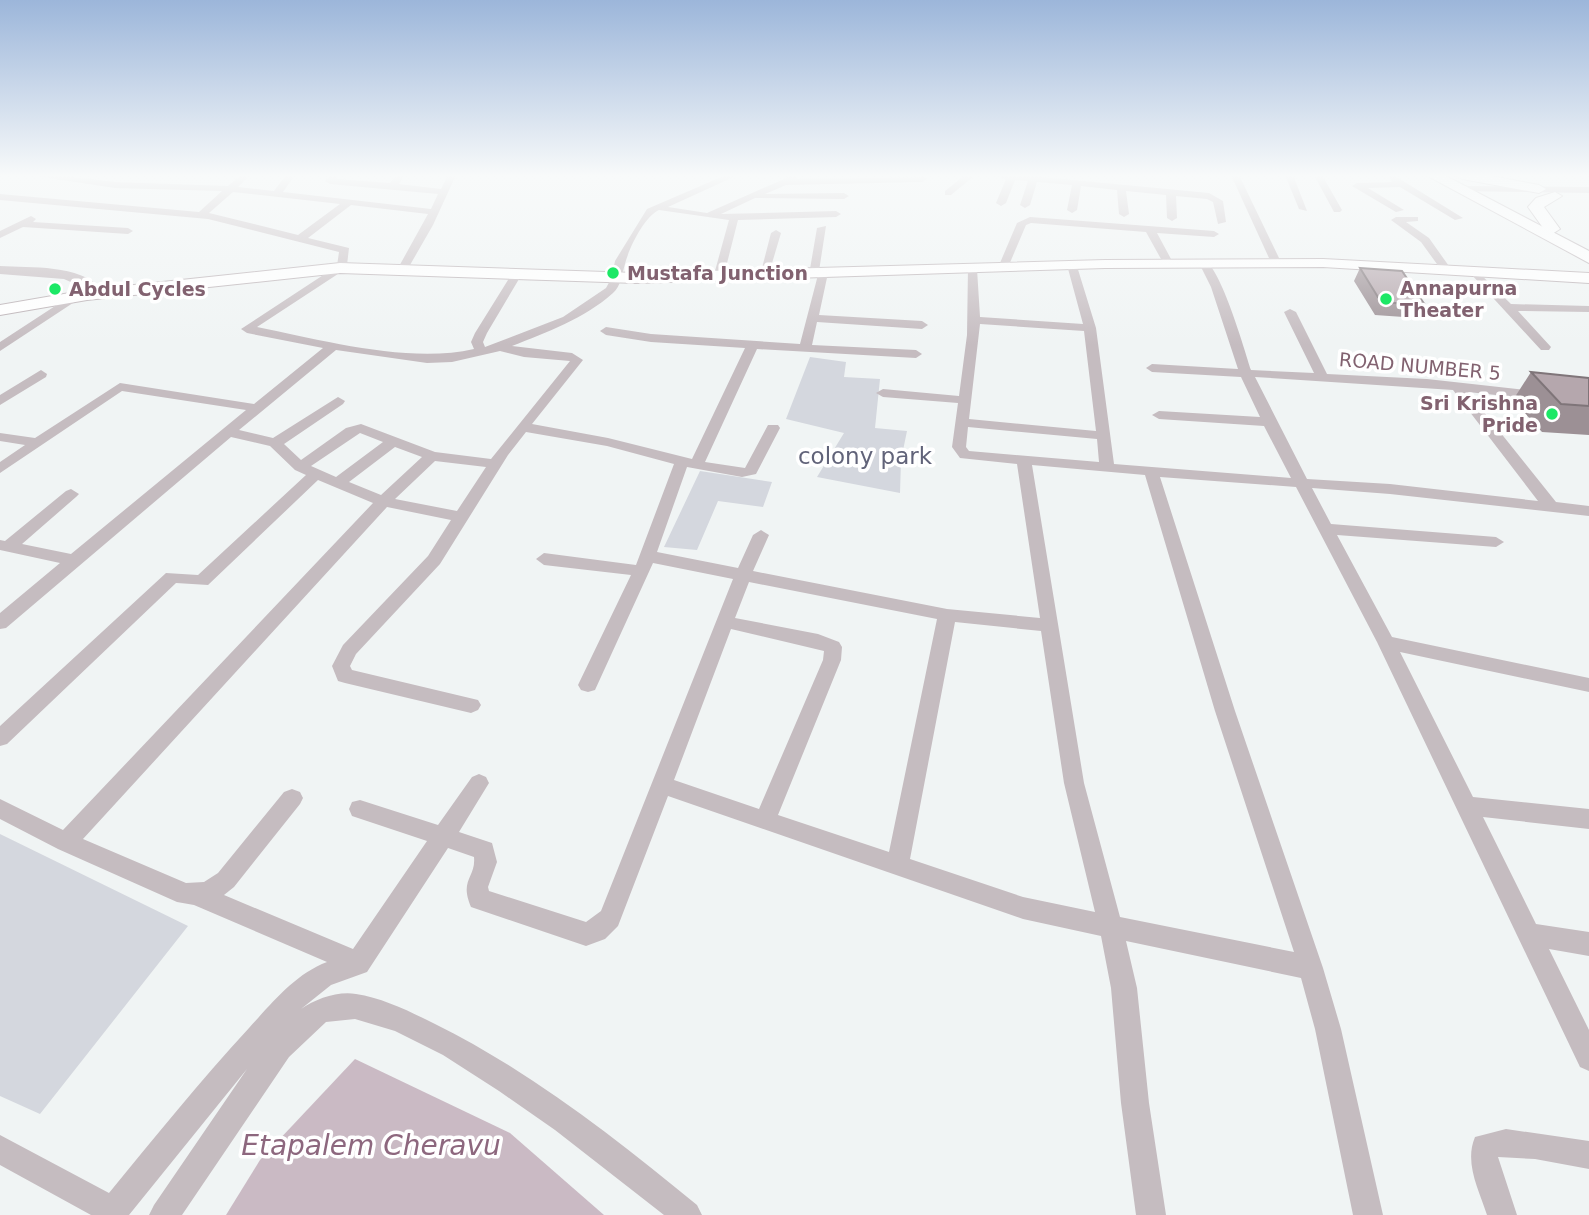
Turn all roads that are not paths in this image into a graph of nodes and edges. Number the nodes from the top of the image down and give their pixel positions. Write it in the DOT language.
graph roads {
  1 [pos="272,232"];
  2 [pos="309,232"];
  3 [pos="423,232"];
  4 [pos="636,232"];
  5 [pos="730,232"];
  6 [pos="822,232"];
  7 [pos="1019,232"];
  8 [pos="1151,232"];
  9 [pos="1189,232"];
  10 [pos="1262,232"];
  11 [pos="1414,232"];
  12 [pos="1544,232"];
  13 [pos="1557,232"];
  14 [pos="776,233"];
  15 [pos="1214,234"];
  16 [pos="298,240"];
  17 [pos="1589,248"];
  18 [pos="1274,258"];
  19 [pos="1589,258"];
  20 [pos="1166,259"];
  21 [pos="1005,263"];
  22 [pos="1205,263"];
  23 [pos="1072,265"];
  24 [pos="1444,266"];
  25 [pos="341,267"];
  26 [pos="404,268"];
  27 [pos="972,269"];
  28 [pos="1589,269"];
  29 [pos="0,270"];
  30 [pos="765,270"];
  31 [pos="720,271"];
  32 [pos="819,271"];
  33 [pos="1475,272"];
  34 [pos="517,274"];
  35 [pos="617,275"];
  36 [pos="1589,278"];
  37 [pos="95,289"];
  38 [pos="76,296"];
  39 [pos="1508,307"];
  40 [pos="0,308"];
  41 [pos="1589,309"];
  42 [pos="1290,312"];
  43 [pos="813,318"];
  44 [pos="973,320"];
  45 [pos="922,325"];
  46 [pos="1090,328"];
  47 [pos="606,331"];
  48 [pos="753,345"];
  49 [pos="0,346"];
  50 [pos="332,346"];
  51 [pos="500,347"];
  52 [pos="1545,347"];
  53 [pos="805,349"];
  54 [pos="481,352"];
  55 [pos="916,354"];
  56 [pos="1152,368"];
  57 [pos="1247,373"];
  58 [pos="41,374"];
  59 [pos="1322,377"];
  60 [pos="1457,386"];
  61 [pos="883,393"];
  62 [pos="964,400"];
  63 [pos="1573,400"];
  64 [pos="0,401"];
  65 [pos="338,401"];
  66 [pos="1589,401"];
  67 [pos="257,408"];
  68 [pos="1589,414"];
  69 [pos="1159,415"];
  70 [pos="962,422"];
  71 [pos="1269,422"];
  72 [pos="523,427"];
  73 [pos="773,428"];
  74 [pos="229,432"];
  75 [pos="1104,436"];
  76 [pos="0,437"];
  77 [pos="394,440"];
  78 [pos="37,443"];
  79 [pos="275,443"];
  80 [pos="432,456"];
  81 [pos="1024,461"];
  82 [pos="689,463"];
  83 [pos="494,464"];
  84 [pos="1107,467"];
  85 [pos="0,469"];
  86 [pos="308,470"];
  87 [pos="1151,472"];
  88 [pos="338,483"];
  89 [pos="1301,483"];
  90 [pos="71,494"];
  91 [pos="383,502"];
  92 [pos="1551,506"];
  93 [pos="1589,511"];
  94 [pos="460,517"];
  95 [pos="1327,529"];
  96 [pos="761,535"];
  97 [pos="1496,542"];
  98 [pos="4,546"];
  99 [pos="544,559"];
  100 [pos="74,560"];
  101 [pos="645,563"];
  102 [pos="743,575"];
  103 [pos="947,615"];
  104 [pos="726,622"];
  105 [pos="0,623"];
  106 [pos="1051,626"];
  107 [pos="1385,642"];
  108 [pos="588,685"];
  109 [pos="1586,690"];
  110 [pos="471,705"];
  111 [pos="0,738"];
  112 [pos="479,783"];
  113 [pos="661,785"];
  114 [pos="292,798"];
  115 [pos="1467,806"];
  116 [pos="0,808"];
  117 [pos="360,809"];
  118 [pos="765,819"];
  119 [pos="1589,819"];
  120 [pos="444,836"];
  121 [pos="66,842"];
  122 [pos="898,865"];
  123 [pos="199,896"];
  124 [pos="1111,925"];
  125 [pos="1528,934"];
  126 [pos="1589,944"];
  127 [pos="358,963"];
  128 [pos="1311,968"];
  129 [pos="1589,1058"];
  130 [pos="0,1150"];
  131 [pos="1589,1155"];
  132 [pos="112,1213"];
  133 [pos="164,1215"];
  134 [pos="687,1215"];
  135 [pos="1151,1215"];
  136 [pos="1368,1215"];
  137 [pos="1502,1215"];
  1 -- 16 [label="street"];
  2 -- 16 [label="street"];
  3 -- 26 [label="street"];
  4 -- 35 [label="street"];
  5 -- 31 [label="street"];
  6 -- 32 [label="street"];
  7 -- 21 [label="street"];
  8 -- 20 [label="street"];
  9 -- 15 [label="street"];
  10 -- 18 [label="street"];
  11 -- 24 [label="street"];
  12 -- 19 [label="main road"];
  13 -- 17 [label="main road"];
  14 -- 30 [label="street"];
  16 -- 25 [label="street"];
  18 -- 20 [label="main road"];
  18 -- 24 [label="main road"];
  20 -- 21 [label="main road"];
  21 -- 32 [label="main road"];
  22 -- 23 [label="main road"];
  22 -- 24 [label="main road"];
  22 -- 57 [label="street"];
  23 -- 27 [label="main road"];
  23 -- 46 [label="street"];
  24 -- 28 [label="main road"];
  24 -- 33 [label="main road"];
  25 -- 26 [label="main road"];
  25 -- 37 [label="main road"];
  25 -- 38 [label="main road"];
  25 -- 50 [label="street"];
  26 -- 34 [label="main road"];
  26 -- 35 [label="main road"];
  27 -- 32 [label="main road"];
  27 -- 44 [label="street"];
  29 -- 37 [label="street"];
  30 -- 31 [label="main road"];
  30 -- 32 [label="main road"];
  31 -- 35 [label="main road"];
  32 -- 35 [label="main road"];
  32 -- 43 [label="street"];
  33 -- 36 [label="main road"];
  33 -- 39 [label="street"];
  34 -- 35 [label="main road"];
  34 -- 54 [label="street"];
  35 -- 51 [label="street"];
  37 -- 40 [label="main road"];
  38 -- 40 [label="main road"];
  38 -- 49 [label="street"];
  39 -- 41 [label="street"];
  39 -- 52 [label="street"];
  42 -- 59 [label="street"];
  43 -- 45 [label="street"];
  43 -- 53 [label="street"];
  44 -- 46 [label="street"];
  44 -- 62 [label="street"];
  46 -- 75 [label="street"];
  47 -- 48 [label="street"];
  48 -- 53 [label="street"];
  48 -- 82 [label="street"];
  50 -- 54 [label="street"];
  50 -- 67 [label="street"];
  51 -- 54 [label="street"];
  51 -- 72 [label="street"];
  53 -- 55 [label="street"];
  56 -- 57 [label="street, ROAD NUMBER 5"];
  57 -- 59 [label="street, ROAD NUMBER 5"];
  57 -- 71 [label="street"];
  58 -- 64 [label="street"];
  59 -- 60 [label="street, ROAD NUMBER 5"];
  60 -- 63 [label="street, ROAD NUMBER 5"];
  60 -- 92 [label="street"];
  61 -- 62 [label="street"];
  62 -- 70 [label="street"];
  63 -- 66 [label="street, ROAD NUMBER 5"];
  63 -- 68 [label="street"];
  65 -- 79 [label="street"];
  67 -- 74 [label="street"];
  67 -- 78 [label="street"];
  69 -- 71 [label="street"];
  70 -- 75 [label="street"];
  70 -- 81 [label="street"];
  71 -- 89 [label="street"];
  72 -- 82 [label="street"];
  72 -- 83 [label="street"];
  73 -- 82 [label="street"];
  74 -- 79 [label="street"];
  74 -- 100 [label="street"];
  75 -- 84 [label="street"];
  76 -- 78 [label="street"];
  77 -- 80 [label="street"];
  77 -- 86 [label="street"];
  77 -- 88 [label="street"];
  78 -- 85 [label="street"];
  79 -- 86 [label="street"];
  80 -- 83 [label="street"];
  80 -- 91 [label="street"];
  81 -- 84 [label="street"];
  81 -- 106 [label="street"];
  82 -- 101 [label="street"];
  83 -- 94 [label="street"];
  84 -- 87 [label="street"];
  86 -- 88 [label="street"];
  86 -- 111 [label="street"];
  87 -- 89 [label="street"];
  87 -- 128 [label="street"];
  88 -- 91 [label="street"];
  89 -- 92 [label="street"];
  89 -- 95 [label="street"];
  90 -- 98 [label="street"];
  91 -- 94 [label="street"];
  91 -- 121 [label="street"];
  92 -- 93 [label="street"];
  94 -- 110 [label="street"];
  95 -- 97 [label="street"];
  95 -- 107 [label="street"];
  96 -- 102 [label="street"];
  98 -- 100 [label="street"];
  99 -- 101 [label="street"];
  100 -- 105 [label="street"];
  101 -- 102 [label="street"];
  101 -- 108 [label="street"];
  102 -- 103 [label="street"];
  102 -- 104 [label="street"];
  103 -- 106 [label="street"];
  103 -- 122 [label="street"];
  104 -- 113 [label="street"];
  104 -- 118 [label="street"];
  106 -- 124 [label="street"];
  107 -- 109 [label="street"];
  107 -- 115 [label="street"];
  112 -- 120 [label="street"];
  113 -- 118 [label="street"];
  113 -- 120 [label="street"];
  114 -- 123 [label="street"];
  115 -- 119 [label="street"];
  115 -- 125 [label="street"];
  116 -- 121 [label="street"];
  117 -- 120 [label="street"];
  118 -- 122 [label="street"];
  120 -- 127 [label="street"];
  121 -- 123 [label="street"];
  122 -- 124 [label="street"];
  123 -- 127 [label="street"];
  124 -- 128 [label="street"];
  124 -- 135 [label="street"];
  125 -- 126 [label="street"];
  125 -- 129 [label="street"];
  127 -- 132 [label="street"];
  128 -- 136 [label="street"];
  130 -- 132 [label="street"];
  131 -- 137 [label="street"];
  133 -- 134 [label="street"];
}
